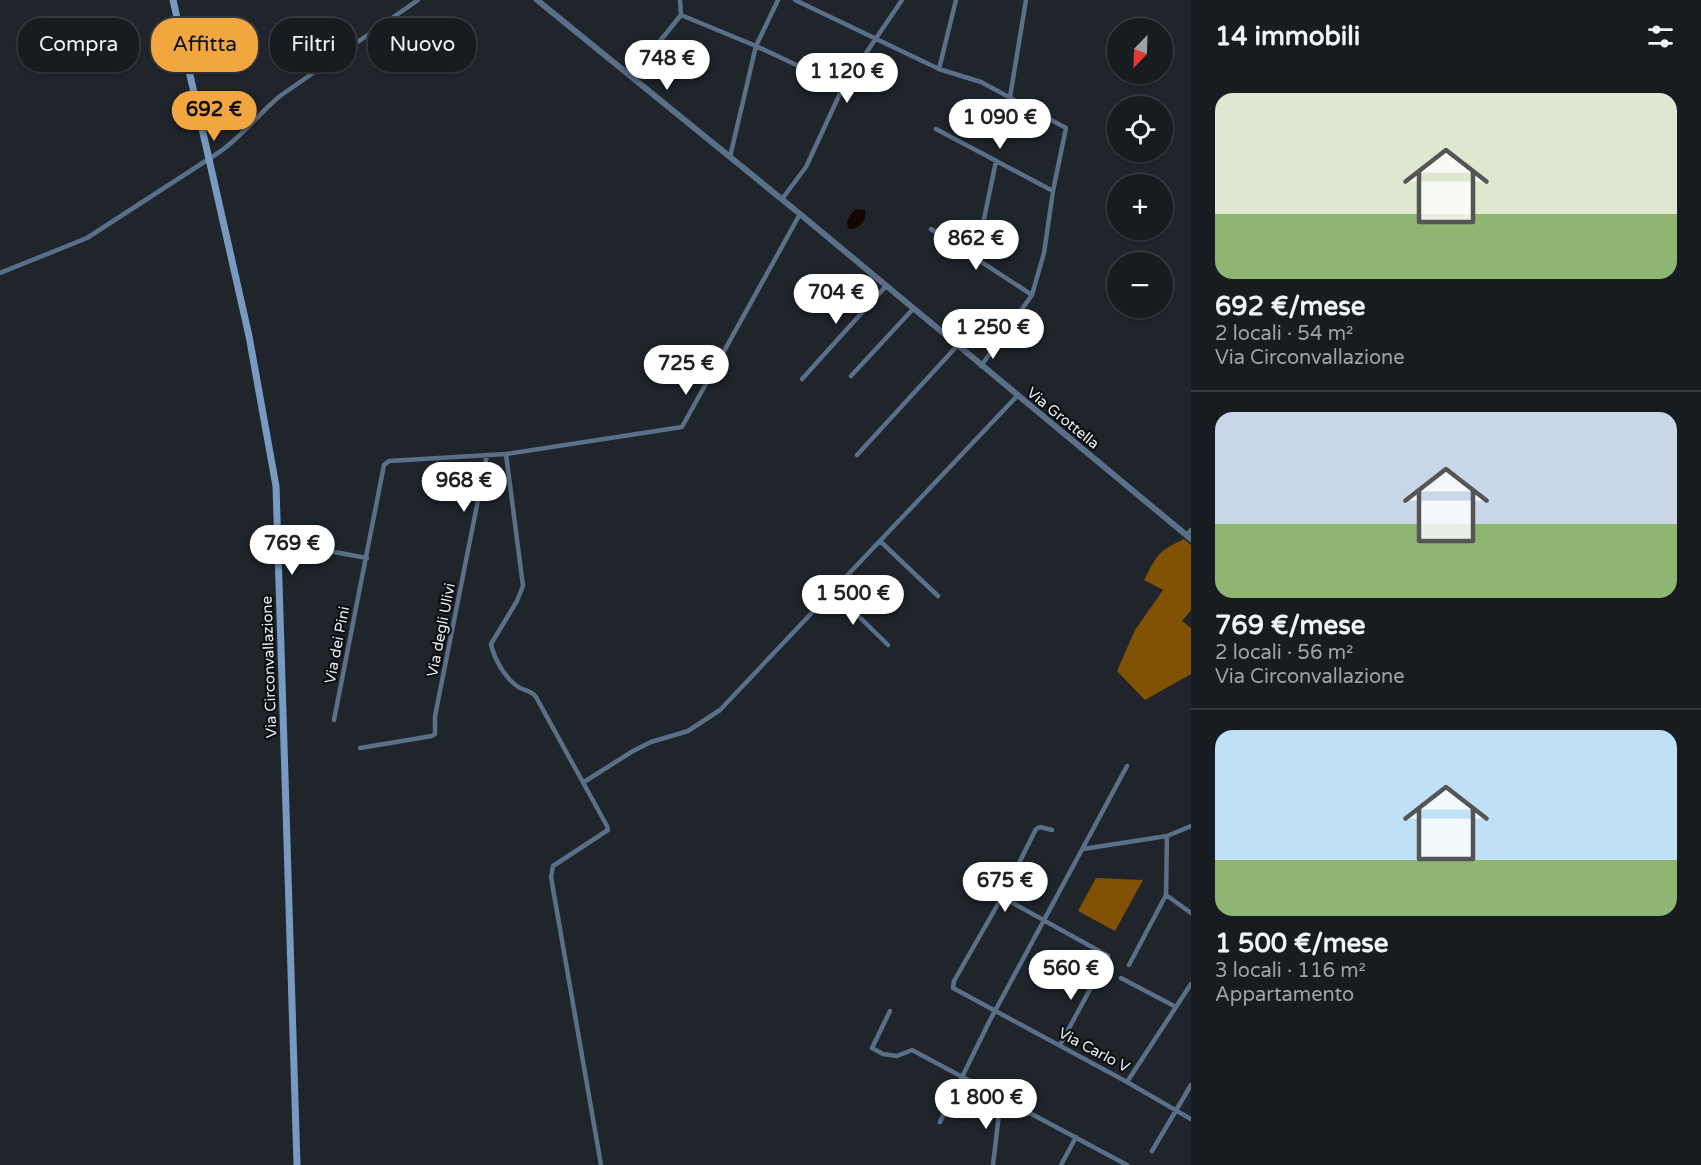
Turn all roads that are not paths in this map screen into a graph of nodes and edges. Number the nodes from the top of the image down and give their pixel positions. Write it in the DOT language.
graph roads {
  1 [pos="173,0"];
  2 [pos="418,0"];
  3 [pos="537,0"];
  4 [pos="680,0"];
  5 [pos="778,0"];
  6 [pos="795,0"];
  7 [pos="902,0"];
  8 [pos="956,0"];
  9 [pos="1026,0"];
  10 [pos="681,15"];
  11 [pos="876,39"];
  12 [pos="756,46"];
  13 [pos="939,69"];
  14 [pos="631,77"];
  15 [pos="843,87"];
  16 [pos="1010,98"];
  17 [pos="936,129"];
  18 [pos="730,157"];
  19 [pos="208,159"];
  20 [pos="996,161"];
  21 [pos="1053,191"];
  22 [pos="782,199"];
  23 [pos="800,214"];
  24 [pos="931,229"];
  25 [pos="976,258"];
  26 [pos="0,273"];
  27 [pos="886,286"];
  28 [pos="1032,295"];
  29 [pos="913,309"];
  30 [pos="957,346"];
  31 [pos="981,366"];
  32 [pos="851,376"];
  33 [pos="802,379"];
  34 [pos="1017,396"];
  35 [pos="506,454"];
  36 [pos="487,455"];
  37 [pos="857,455"];
  38 [pos="1190,535"];
  39 [pos="279,542"];
  40 [pos="880,542"];
  41 [pos="367,558"];
  42 [pos="833,591"];
  43 [pos="938,596"];
  44 [pos="888,645"];
  45 [pos="334,720"];
  46 [pos="360,748"];
  47 [pos="1127,766"];
  48 [pos="584,782"];
  49 [pos="1191,826"];
  50 [pos="1052,830"];
  51 [pos="1167,836"];
  52 [pos="1083,849"];
  53 [pos="1166,896"];
  54 [pos="1002,897"];
  55 [pos="1191,913"];
  56 [pos="1046,920"];
  57 [pos="1108,956"];
  58 [pos="1129,965"];
  59 [pos="1102,967"];
  60 [pos="1121,978"];
  61 [pos="1191,984"];
  62 [pos="1176,1007"];
  63 [pos="890,1011"];
  64 [pos="995,1011"];
  65 [pos="1060,1045"];
  66 [pos="962,1076"];
  67 [pos="1127,1082"];
  68 [pos="1191,1085"];
  69 [pos="1001,1097"];
  70 [pos="1175,1110"];
  71 [pos="1191,1119"];
  72 [pos="940,1122"];
  73 [pos="1076,1137"];
  74 [pos="1152,1151"];
  75 [pos="297,1165"];
  76 [pos="601,1165"];
  77 [pos="993,1165"];
  78 [pos="1061,1165"];
  79 [pos="1127,1165"];
  1 -- 19 [label="main road, Via Circonvallazione"];
  2 -- 19 [label="street"];
  3 -- 14 [label="street, Via Grottella"];
  4 -- 10 [label="street"];
  5 -- 12 [label="street"];
  6 -- 11 [label="street"];
  7 -- 11 [label="street"];
  8 -- 13 [label="street"];
  9 -- 16 [label="street"];
  10 -- 12 [label="street"];
  10 -- 14 [label="street"];
  11 -- 13 [label="street"];
  11 -- 15 [label="street"];
  12 -- 15 [label="street"];
  12 -- 18 [label="street"];
  13 -- 16 [label="street"];
  14 -- 18 [label="street, Via Grottella"];
  15 -- 22 [label="street"];
  16 -- 21 [label="street"];
  17 -- 20 [label="street"];
  18 -- 22 [label="street, Via Grottella"];
  19 -- 26 [label="street"];
  19 -- 39 [label="main road, Via Circonvallazione"];
  20 -- 21 [label="street"];
  20 -- 25 [label="street"];
  21 -- 28 [label="street"];
  22 -- 23 [label="street, Via Grottella"];
  23 -- 27 [label="street, Via Grottella"];
  23 -- 35 [label="street"];
  24 -- 25 [label="street"];
  25 -- 28 [label="street"];
  27 -- 29 [label="street, Via Grottella"];
  27 -- 33 [label="street"];
  28 -- 31 [label="street"];
  29 -- 30 [label="street, Via Grottella"];
  29 -- 32 [label="street"];
  30 -- 31 [label="street, Via Grottella"];
  30 -- 37 [label="street"];
  31 -- 34 [label="street, Via Grottella"];
  34 -- 38 [label="street, Via Grottella"];
  34 -- 40 [label="street"];
  35 -- 36 [label="street"];
  35 -- 48 [label="street"];
  36 -- 41 [label="street, Via dei Pini"];
  36 -- 46 [label="street, Via degli Ulivi"];
  39 -- 41 [label="street"];
  39 -- 75 [label="main road, Via Circonvallazione"];
  40 -- 42 [label="street"];
  40 -- 43 [label="street"];
  41 -- 45 [label="street, Via dei Pini"];
  42 -- 44 [label="street"];
  42 -- 48 [label="street"];
  47 -- 52 [label="street"];
  48 -- 76 [label="street"];
  49 -- 51 [label="street"];
  50 -- 54 [label="street"];
  51 -- 52 [label="street"];
  51 -- 53 [label="street"];
  52 -- 56 [label="street"];
  53 -- 55 [label="street"];
  53 -- 58 [label="street"];
  54 -- 56 [label="street"];
  54 -- 64 [label="street, Via Carlo V"];
  56 -- 57 [label="street"];
  56 -- 64 [label="street"];
  59 -- 65 [label="street"];
  60 -- 62 [label="street"];
  61 -- 62 [label="street"];
  62 -- 67 [label="street"];
  63 -- 66 [label="street"];
  64 -- 65 [label="street, Via Carlo V"];
  64 -- 66 [label="street"];
  65 -- 67 [label="street, Via Carlo V"];
  66 -- 69 [label="street"];
  66 -- 72 [label="street"];
  67 -- 70 [label="street, Via Carlo V"];
  68 -- 70 [label="street"];
  69 -- 73 [label="street"];
  69 -- 77 [label="street"];
  70 -- 71 [label="street, Via Carlo V"];
  70 -- 74 [label="street"];
  73 -- 78 [label="street"];
  73 -- 79 [label="street"];
}
